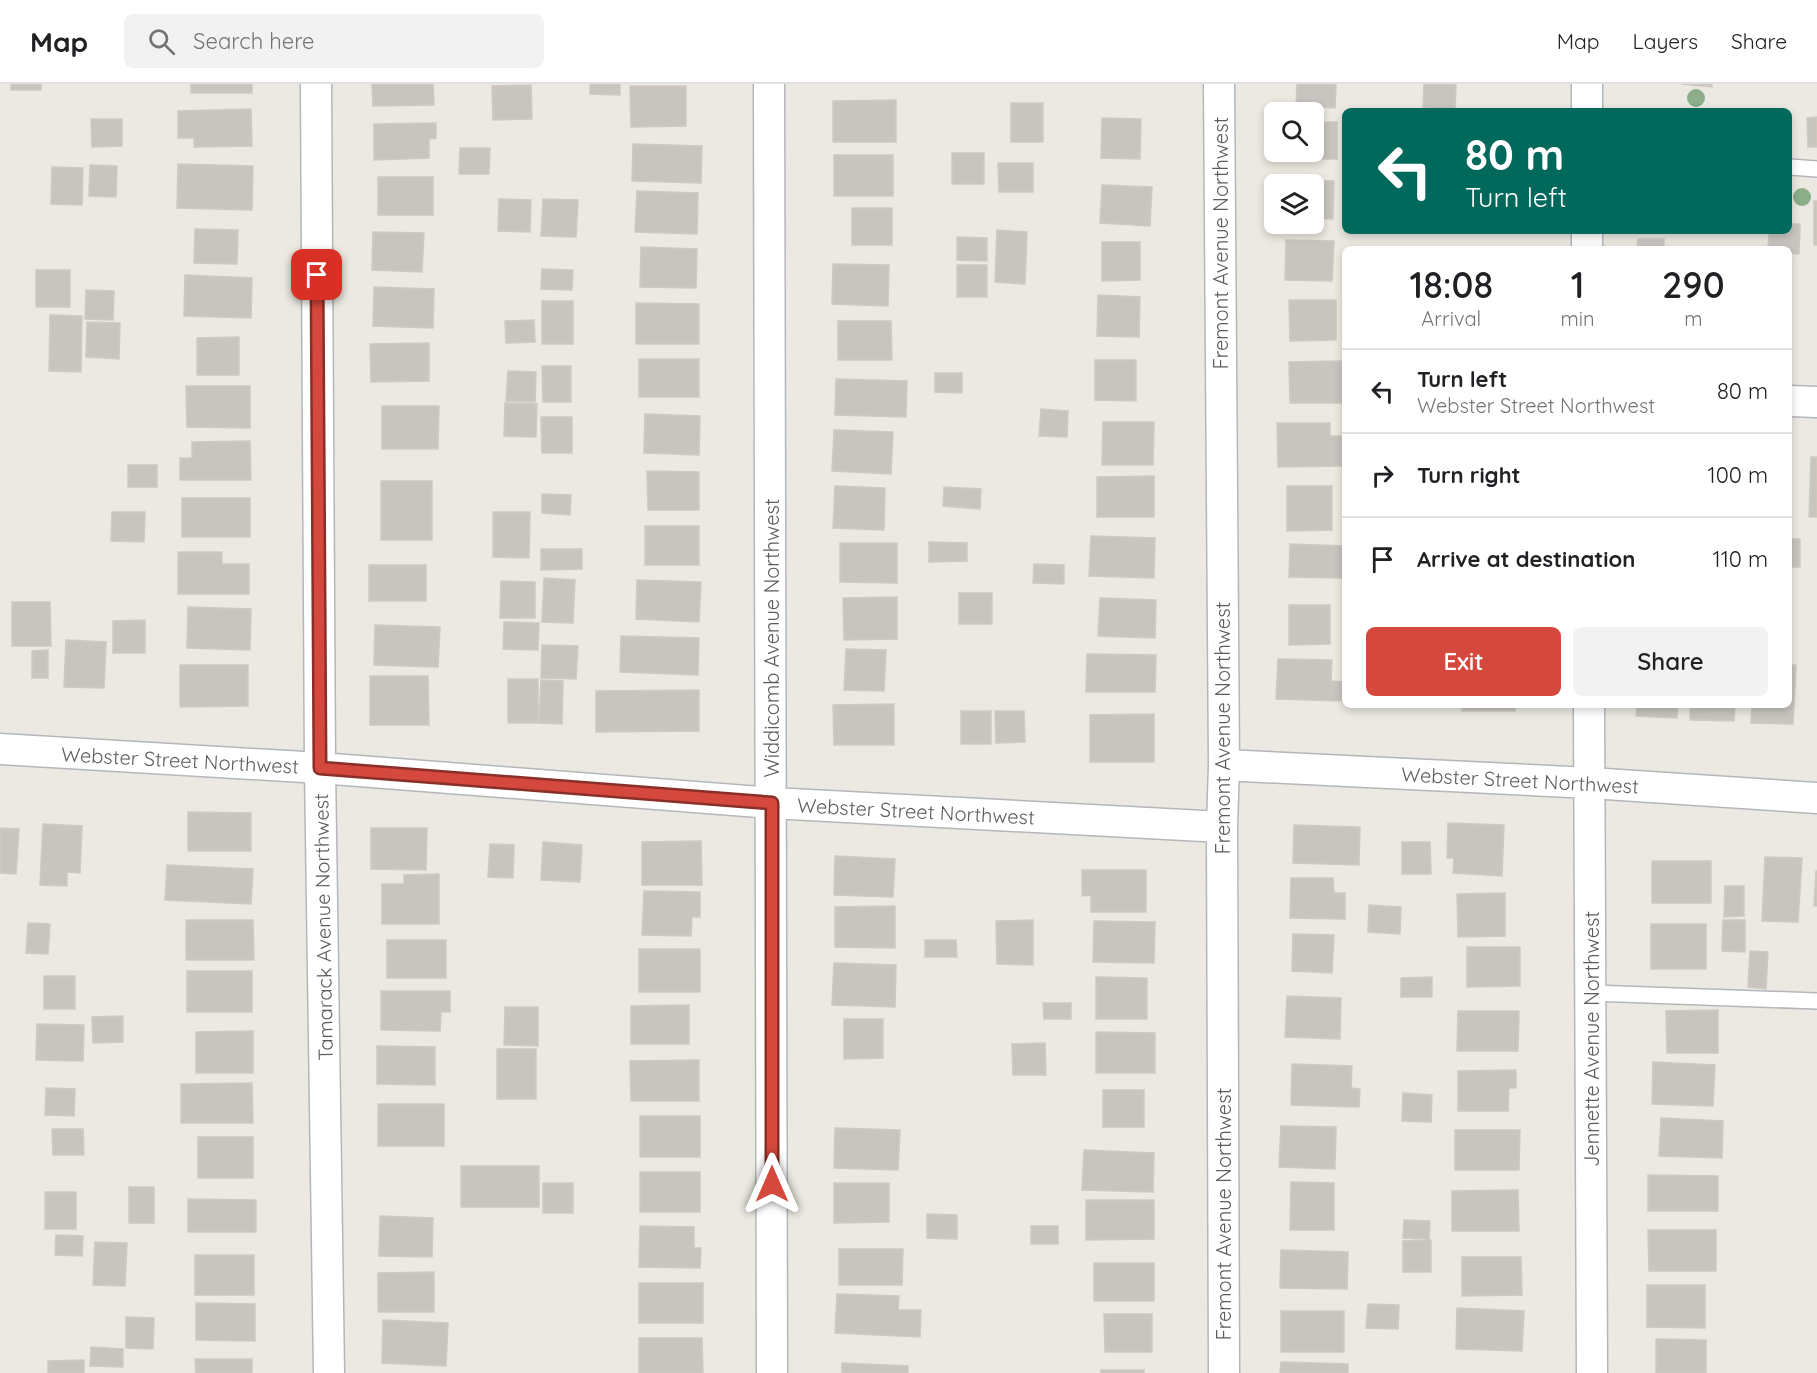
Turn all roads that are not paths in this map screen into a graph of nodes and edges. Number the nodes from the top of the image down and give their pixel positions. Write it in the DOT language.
graph roads {
  1 [pos="316,84"];
  2 [pos="769,84"];
  3 [pos="1219,84"];
  4 [pos="1587,84"];
  5 [pos="1587,108"];
  6 [pos="1792,167"];
  7 [pos="1817,169"];
  8 [pos="1792,401"];
  9 [pos="1817,402"];
  10 [pos="1589,708"];
  11 [pos="0,749"];
  12 [pos="1224,765"];
  13 [pos="320,768"];
  14 [pos="1590,783"];
  15 [pos="1817,798"];
  16 [pos="772,803"];
  17 [pos="1222,827"];
  18 [pos="1591,993"];
  19 [pos="1817,1001"];
  20 [pos="329,1373"];
  21 [pos="772,1373"];
  22 [pos="1224,1373"];
  23 [pos="1592,1373"];
  1 -- 13 [label="street, Tamarack Avenue Northwest"];
  2 -- 16 [label="street, Widdicomb Avenue Northwest"];
  3 -- 12 [label="street, Fremont Avenue Northwest"];
  4 -- 5 [label="street"];
  6 -- 7 [label="lane"];
  8 -- 9 [label="street"];
  10 -- 14 [label="street, Jennette Avenue Northwest"];
  11 -- 13 [label="street, Webster Street Northwest"];
  12 -- 14 [label="street, Webster Street Northwest"];
  12 -- 17 [label="street, Fremont Avenue Northwest"];
  13 -- 16 [label="street, Webster Street Northwest"];
  13 -- 20 [label="street, Tamarack Avenue Northwest"];
  14 -- 15 [label="street, Webster Street Northwest"];
  14 -- 18 [label="street, Jennette Avenue Northwest"];
  16 -- 17 [label="street, Webster Street Northwest"];
  16 -- 21 [label="street, Widdicomb Avenue Northwest"];
  17 -- 22 [label="street, Fremont Avenue Northwest"];
  18 -- 19 [label="lane"];
  18 -- 23 [label="street, Jennette Avenue Northwest"];
}
